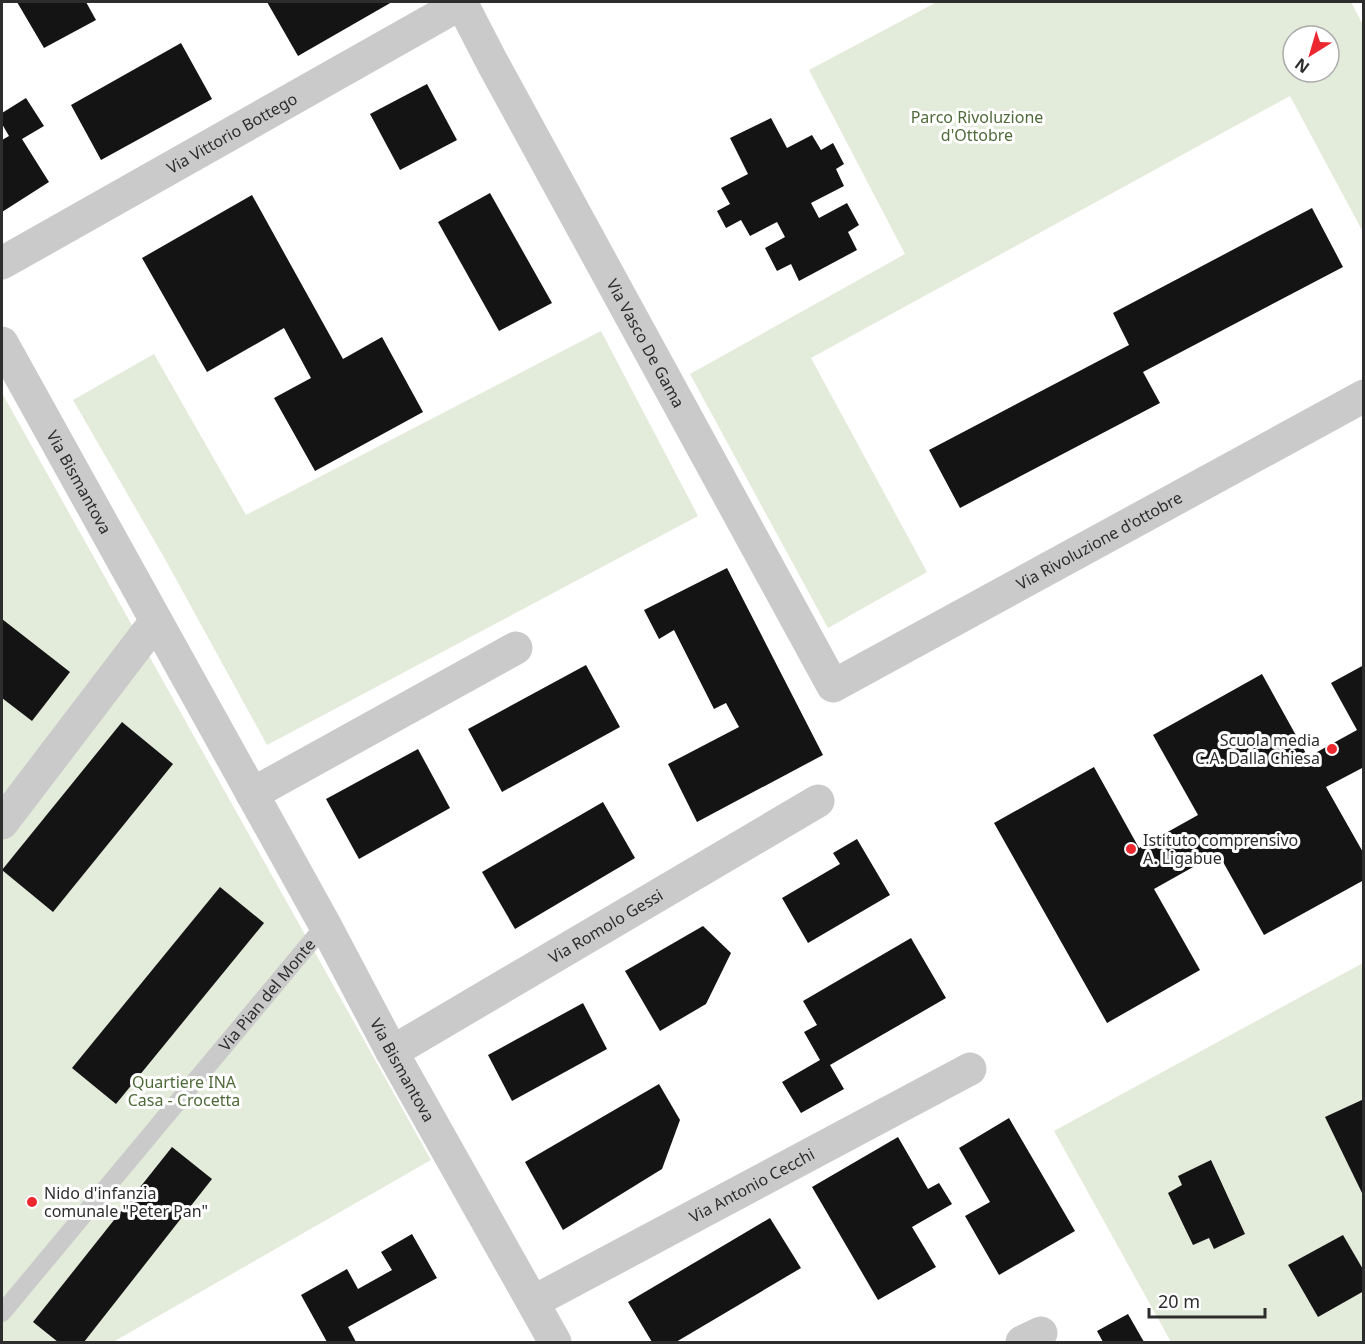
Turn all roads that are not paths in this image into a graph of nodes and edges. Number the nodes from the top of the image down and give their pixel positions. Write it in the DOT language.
graph roads {
  1 [pos="462,2"];
  2 [pos="2,263"];
  3 [pos="2,343"];
  4 [pos="1364,396"];
  5 [pos="156,621"];
  6 [pos="516,648"];
  7 [pos="832,686"];
  8 [pos="252,794"];
  9 [pos="818,801"];
  10 [pos="2,823"];
  11 [pos="325,925"];
  12 [pos="392,1052"];
  13 [pos="970,1069"];
  14 [pos="533,1302"];
  15 [pos="2,1313"];
  16 [pos="555,1342"];
  1 -- 2 [label="street, Via Vittorio Bottego"];
  1 -- 7 [label="street, Via Vasco De Gama"];
  3 -- 5 [label="street, Via Bismantova"];
  4 -- 7 [label="street, Via Rivoluzione d'ottobre"];
  5 -- 8 [label="street, Via Bismantova"];
  5 -- 10 [label="street"];
  6 -- 8 [label="street"];
  8 -- 11 [label="street, Via Bismantova"];
  9 -- 12 [label="street, Via Romolo Gessi"];
  11 -- 12 [label="street, Via Bismantova"];
  11 -- 15 [label="lane, Via Pian del Monte"];
  12 -- 14 [label="street, Via Bismantova"];
  13 -- 14 [label="street, Via Antonio Cecchi"];
  14 -- 16 [label="street, Via Bismantova"];
}
